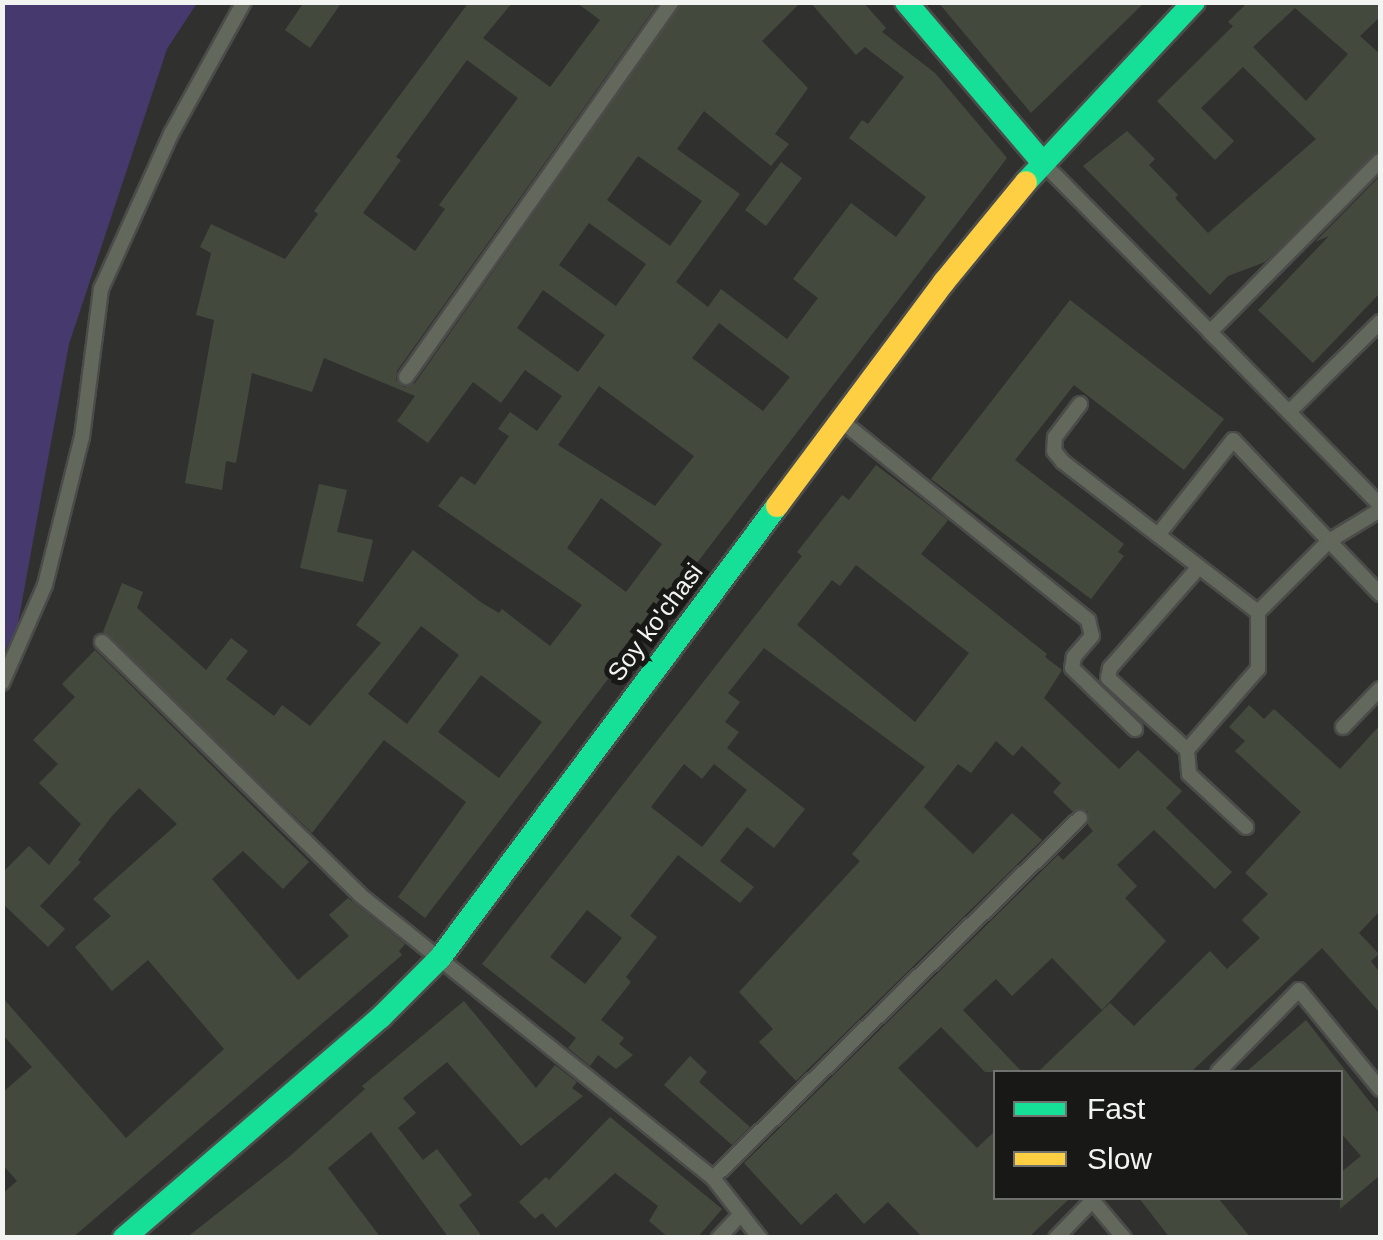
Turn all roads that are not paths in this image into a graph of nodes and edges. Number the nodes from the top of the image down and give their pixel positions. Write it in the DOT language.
graph roads {
  1 [pos="244,2"];
  2 [pos="672,2"];
  3 [pos="906,2"];
  4 [pos="1194,2"];
  5 [pos="1380,160"];
  6 [pos="1042,162"];
  7 [pos="1380,322"];
  8 [pos="1210,332"];
  9 [pos="406,378"];
  10 [pos="1080,404"];
  11 [pos="1290,412"];
  12 [pos="839,420"];
  13 [pos="1380,507"];
  14 [pos="1158,535"];
  15 [pos="1330,541"];
  16 [pos="1200,567"];
  17 [pos="1380,594"];
  18 [pos="1258,612"];
  19 [pos="102,642"];
  20 [pos="2,684"];
  21 [pos="1380,689"];
  22 [pos="1344,727"];
  23 [pos="1135,729"];
  24 [pos="1187,750"];
  25 [pos="1080,818"];
  26 [pos="1246,827"];
  27 [pos="440,958"];
  28 [pos="1220,1070"];
  29 [pos="1380,1089"];
  30 [pos="713,1178"];
  31 [pos="1093,1200"];
  32 [pos="1095,1200"];
  33 [pos="741,1214"];
  34 [pos="124,1238"];
  35 [pos="719,1238"];
  36 [pos="760,1238"];
  37 [pos="1056,1238"];
  38 [pos="1124,1238"];
  1 -- 20 [label="lane"];
  2 -- 9 [label="lane"];
  3 -- 6 [label="main road"];
  4 -- 6 [label="main road, Soy ko'chasi"];
  5 -- 8 [label="lane"];
  6 -- 8 [label="lane"];
  6 -- 12 [label="main road, Soy ko'chasi"];
  7 -- 11 [label="lane"];
  8 -- 11 [label="lane"];
  10 -- 14 [label="lane"];
  11 -- 13 [label="lane"];
  12 -- 23 [label="lane"];
  12 -- 27 [label="main road, Soy ko'chasi"];
  13 -- 15 [label="lane"];
  14 -- 15 [label="lane"];
  14 -- 16 [label="lane"];
  15 -- 17 [label="lane"];
  15 -- 18 [label="lane"];
  16 -- 18 [label="lane"];
  16 -- 24 [label="lane"];
  18 -- 24 [label="lane"];
  19 -- 27 [label="lane"];
  21 -- 22 [label="lane"];
  24 -- 26 [label="lane"];
  25 -- 30 [label="lane"];
  27 -- 30 [label="lane"];
  27 -- 34 [label="main road, Soy ko'chasi"];
  28 -- 29 [label="lane"];
  30 -- 33 [label="lane"];
  31 -- 37 [label="lane"];
  32 -- 38 [label="lane"];
  33 -- 35 [label="lane"];
  33 -- 36 [label="lane"];
}
